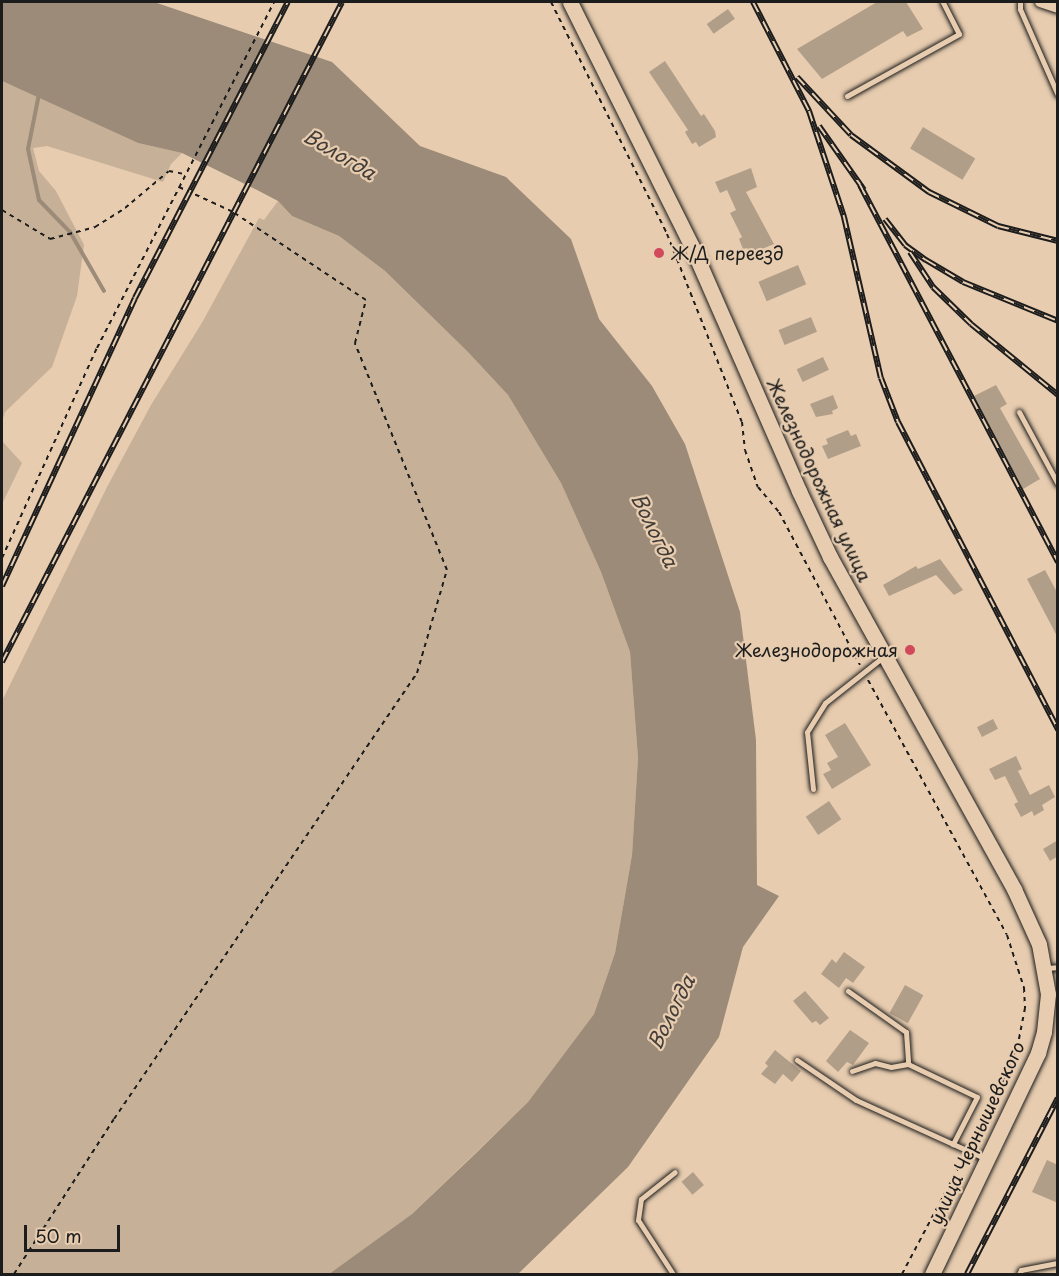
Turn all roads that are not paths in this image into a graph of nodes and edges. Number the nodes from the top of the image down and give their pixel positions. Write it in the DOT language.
graph roads {
  1 [pos="570,2"];
  2 [pos="943,2"];
  3 [pos="1020,2"];
  4 [pos="1040,2"];
  5 [pos="1058,8"];
  6 [pos="1058,94"];
  7 [pos="847,96"];
  8 [pos="1019,412"];
  9 [pos="1058,484"];
  10 [pos="884,656"];
  11 [pos="813,789"];
  12 [pos="1051,968"];
  13 [pos="848,991"];
  14 [pos="1053,995"];
  15 [pos="797,1060"];
  16 [pos="908,1064"];
  17 [pos="852,1071"];
  18 [pos="953,1144"];
  19 [pos="988,1159"];
  20 [pos="675,1172"];
  21 [pos="1058,1263"];
  22 [pos="674,1275"];
  23 [pos="932,1275"];
  24 [pos="1019,1275"];
  1 -- 10 [label="main road, Железнодорожная улица"];
  2 -- 7 [label="lane"];
  3 -- 6 [label="lane"];
  4 -- 5 [label="street"];
  8 -- 9 [label="lane"];
  10 -- 11 [label="lane"];
  10 -- 12 [label="main road, Железнодорожная улица"];
  12 -- 14 [label="main road, улица Чернышевского"];
  13 -- 16 [label="lane"];
  14 -- 19 [label="main road, улица Чернышевского"];
  15 -- 18 [label="lane"];
  16 -- 17 [label="lane"];
  16 -- 18 [label="lane"];
  18 -- 19 [label="lane"];
  19 -- 23 [label="main road, улица Чернышевского"];
  20 -- 22 [label="lane"];
  21 -- 24 [label="lane"];
}
